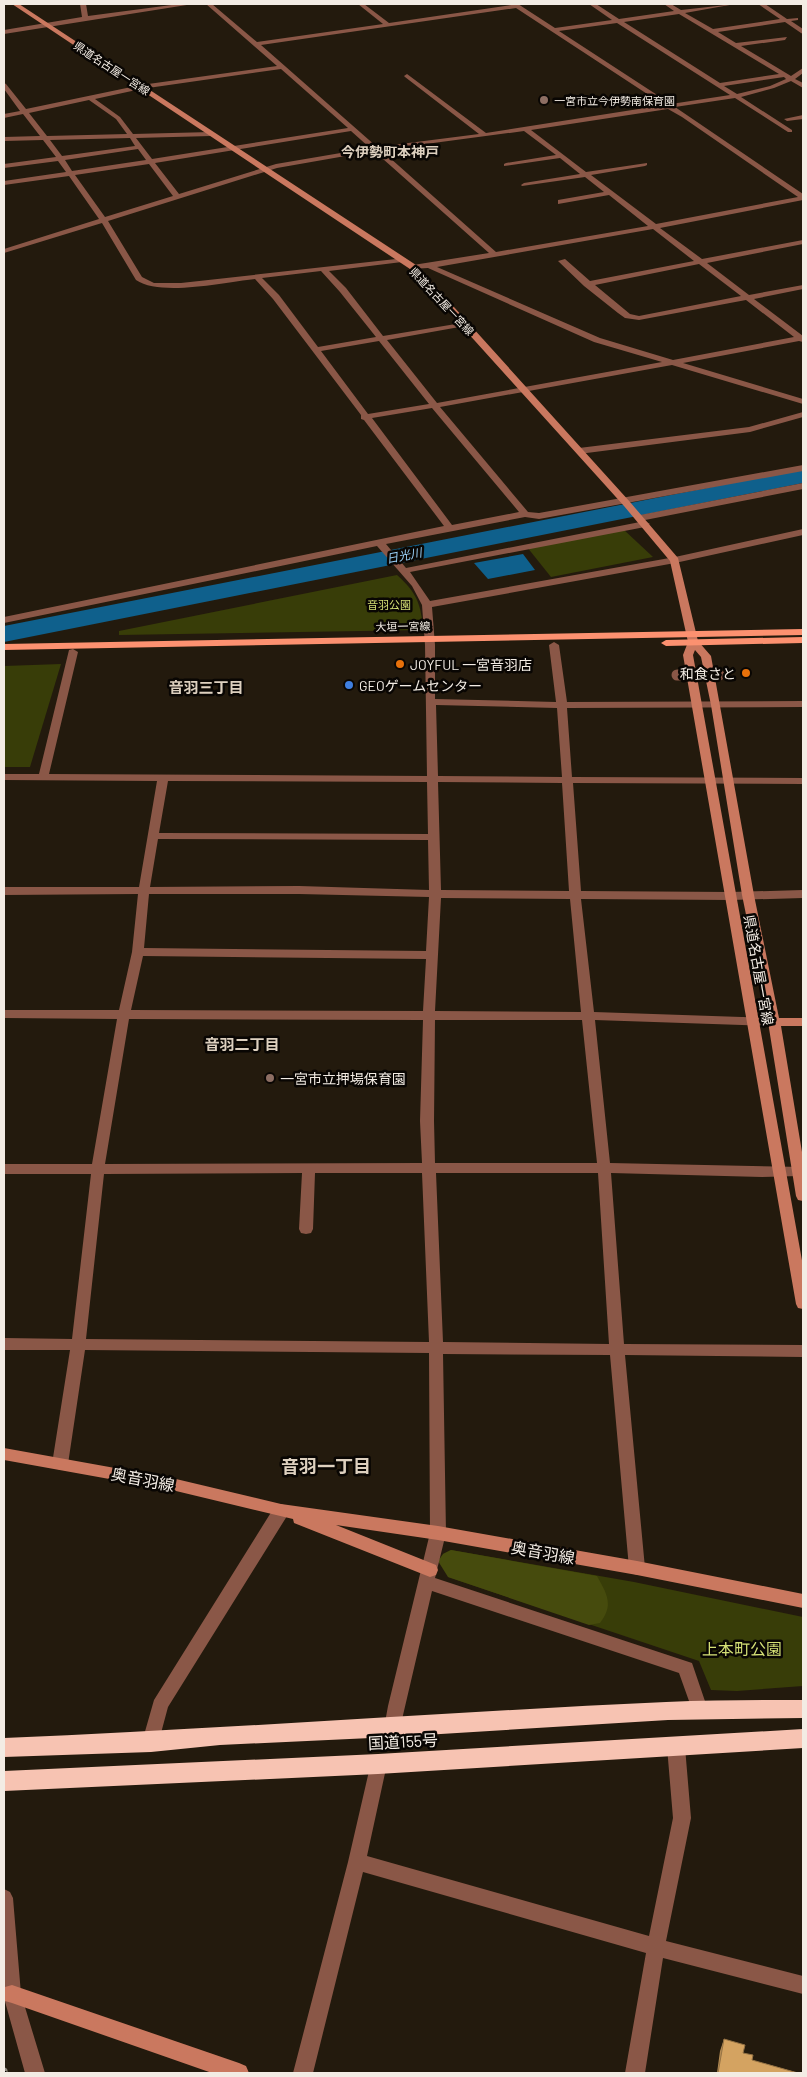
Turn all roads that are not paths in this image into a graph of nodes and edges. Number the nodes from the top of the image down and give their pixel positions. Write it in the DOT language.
graph roads {
  1 [pos="15,4"];
  2 [pos="83,4"];
  3 [pos="190,4"];
  4 [pos="208,4"];
  5 [pos="484,4"];
  6 [pos="592,4"];
  7 [pos="667,4"];
  8 [pos="732,4"];
  9 [pos="761,4"];
  10 [pos="769,4"];
  11 [pos="365,5"];
  12 [pos="516,5"];
  13 [pos="465,6"];
  14 [pos="146,7"];
  15 [pos="680,11"];
  16 [pos="85,18"];
  17 [pos="796,19"];
  18 [pos="786,20"];
  19 [pos="618,21"];
  20 [pos="803,23"];
  21 [pos="45,24"];
  22 [pos="388,25"];
  23 [pos="554,30"];
  24 [pos="713,31"];
  25 [pos="4,32"];
  26 [pos="803,32"];
  27 [pos="785,38"];
  28 [pos="256,44"];
  29 [pos="736,45"];
  30 [pos="281,67"];
  31 [pos="803,70"];
  32 [pos="785,75"];
  33 [pos="407,76"];
  34 [pos="793,79"];
  35 [pos="4,85"];
  36 [pos="719,85"];
  37 [pos="803,86"];
  38 [pos="141,88"];
  39 [pos="736,96"];
  40 [pos="89,97"];
  41 [pos="668,106"];
  42 [pos="23,112"];
  43 [pos="4,116"];
  44 [pos="803,116"];
  45 [pos="787,119"];
  46 [pos="352,129"];
  47 [pos="526,129"];
  48 [pos="790,131"];
  49 [pos="211,134"];
  50 [pos="485,135"];
  51 [pos="134,137"];
  52 [pos="45,138"];
  53 [pos="4,139"];
  54 [pos="141,147"];
  55 [pos="235,149"];
  56 [pos="374,149"];
  57 [pos="561,156"];
  58 [pos="60,158"];
  59 [pos="149,162"];
  60 [pos="645,164"];
  61 [pos="506,165"];
  62 [pos="4,166"];
  63 [pos="267,170"];
  64 [pos="71,174"];
  65 [pos="585,174"];
  66 [pos="4,183"];
  67 [pos="524,185"];
  68 [pos="610,194"];
  69 [pos="177,197"];
  70 [pos="803,198"];
  71 [pos="561,202"];
  72 [pos="104,221"];
  73 [pos="654,227"];
  74 [pos="803,242"];
  75 [pos="4,251"];
  76 [pos="495,255"];
  77 [pos="402,260"];
  78 [pos="562,260"];
  79 [pos="700,262"];
  80 [pos="428,266"];
  81 [pos="413,267"];
  82 [pos="324,270"];
  83 [pos="257,277"];
  84 [pos="587,284"];
  85 [pos="803,287"];
  86 [pos="748,298"];
  87 [pos="465,324"];
  88 [pos="382,338"];
  89 [pos="803,339"];
  90 [pos="315,350"];
  91 [pos="674,362"];
  92 [pos="523,391"];
  93 [pos="803,402"];
  94 [pos="435,406"];
  95 [pos="803,414"];
  96 [pos="364,417"];
  97 [pos="579,451"];
  98 [pos="803,468"];
  99 [pos="803,486"];
  100 [pos="626,503"];
  101 [pos="525,514"];
  102 [pos="641,520"];
  103 [pos="450,528"];
  104 [pos="803,532"];
  105 [pos="380,543"];
  106 [pos="675,560"];
  107 [pos="402,570"];
  108 [pos="427,605"];
  109 [pos="4,620"];
  110 [pos="803,632"];
  111 [pos="692,637"];
  112 [pos="803,640"];
  113 [pos="430,642"];
  114 [pos="554,645"];
  115 [pos="4,647"];
  116 [pos="73,652"];
  117 [pos="4,654"];
  118 [pos="677,675"];
  119 [pos="719,676"];
  120 [pos="430,702"];
  121 [pos="803,704"];
  122 [pos="562,705"];
  123 [pos="697,705"];
  124 [pos="716,705"];
  125 [pos="4,777"];
  126 [pos="43,778"];
  127 [pos="163,779"];
  128 [pos="432,779"];
  129 [pos="567,780"];
  130 [pos="709,781"];
  131 [pos="803,781"];
  132 [pos="728,782"];
  133 [pos="152,836"];
  134 [pos="433,837"];
  135 [pos="144,890"];
  136 [pos="4,891"];
  137 [pos="435,894"];
  138 [pos="575,894"];
  139 [pos="803,894"];
  140 [pos="748,895"];
  141 [pos="731,896"];
  142 [pos="138,952"];
  143 [pos="432,955"];
  144 [pos="4,1014"];
  145 [pos="124,1014"];
  146 [pos="429,1016"];
  147 [pos="589,1016"];
  148 [pos="752,1021"];
  149 [pos="774,1022"];
  150 [pos="803,1022"];
  151 [pos="4,1168"];
  152 [pos="98,1168"];
  153 [pos="604,1168"];
  154 [pos="309,1169"];
  155 [pos="428,1169"];
  156 [pos="781,1171"];
  157 [pos="801,1171"];
  158 [pos="803,1196"];
  159 [pos="306,1229"];
  160 [pos="803,1304"];
  161 [pos="4,1344"];
  162 [pos="78,1346"];
  163 [pos="436,1348"];
  164 [pos="616,1350"];
  165 [pos="803,1350"];
  166 [pos="4,1454"];
  167 [pos="60,1464"];
  168 [pos="281,1511"];
  169 [pos="438,1533"];
  170 [pos="637,1568"];
  171 [pos="428,1576"];
  172 [pos="803,1601"];
  173 [pos="803,1709"];
  174 [pos="700,1710"];
  175 [pos="392,1728"];
  176 [pos="803,1738"];
  177 [pos="151,1742"];
  178 [pos="676,1747"];
  179 [pos="4,1748"];
  180 [pos="378,1764"];
  181 [pos="4,1781"];
  182 [pos="356,1862"];
  183 [pos="4,1898"];
  184 [pos="656,1947"];
  185 [pos="803,1986"];
  186 [pos="8,1996"];
  187 [pos="35,2073"];
  188 [pos="239,2073"];
  189 [pos="303,2073"];
  190 [pos="635,2073"];
  1 -- 21 [label="main road, 県道名古屋一宮線"];
  2 -- 16 [label="street"];
  3 -- 14 [label="street"];
  4 -- 28 [label="street"];
  5 -- 13 [label="street"];
  6 -- 19 [label="street"];
  7 -- 15 [label="street"];
  8 -- 15 [label="street"];
  9 -- 18 [label="street"];
  10 -- 17 [label="street"];
  11 -- 22 [label="street"];
  12 -- 22 [label="street"];
  12 -- 23 [label="street"];
  14 -- 16 [label="street"];
  15 -- 19 [label="street"];
  15 -- 24 [label="street"];
  16 -- 21 [label="street"];
  17 -- 18 [label="street"];
  17 -- 20 [label="street"];
  18 -- 24 [label="street"];
  18 -- 26 [label="street"];
  19 -- 23 [label="street"];
  19 -- 36 [label="street"];
  21 -- 25 [label="street"];
  21 -- 38 [label="main road, 県道名古屋一宮線"];
  22 -- 28 [label="street"];
  23 -- 41 [label="street"];
  24 -- 29 [label="street"];
  27 -- 29 [label="street"];
  28 -- 30 [label="street"];
  29 -- 32 [label="street"];
  30 -- 38 [label="street"];
  30 -- 46 [label="street"];
  31 -- 34 [label="street"];
  32 -- 34 [label="street"];
  32 -- 36 [label="street"];
  33 -- 50 [label="street"];
  34 -- 37 [label="street"];
  34 -- 39 [label="street"];
  35 -- 42 [label="street"];
  36 -- 39 [label="street"];
  38 -- 40 [label="street"];
  38 -- 49 [label="main road, 県道名古屋一宮線"];
  39 -- 41 [label="street"];
  39 -- 48 [label="street"];
  40 -- 42 [label="street"];
  40 -- 51 [label="street"];
  41 -- 47 [label="street"];
  41 -- 70 [label="street"];
  42 -- 43 [label="street"];
  42 -- 52 [label="street"];
  44 -- 45 [label="street"];
  46 -- 55 [label="street"];
  46 -- 56 [label="street"];
  47 -- 50 [label="street"];
  47 -- 57 [label="street"];
  49 -- 51 [label="street"];
  49 -- 55 [label="main road, 県道名古屋一宮線"];
  50 -- 56 [label="street"];
  51 -- 52 [label="street"];
  51 -- 54 [label="street"];
  52 -- 53 [label="street"];
  52 -- 58 [label="street"];
  54 -- 58 [label="street"];
  54 -- 59 [label="street"];
  55 -- 59 [label="street"];
  55 -- 63 [label="main road, 県道名古屋一宮線"];
  56 -- 63 [label="street"];
  56 -- 76 [label="street"];
  57 -- 61 [label="street"];
  57 -- 65 [label="street"];
  58 -- 62 [label="street"];
  58 -- 64 [label="street"];
  59 -- 64 [label="street"];
  59 -- 69 [label="street"];
  60 -- 65 [label="street"];
  63 -- 69 [label="street"];
  63 -- 77 [label="main road, 県道名古屋一宮線"];
  64 -- 66 [label="street"];
  64 -- 72 [label="street"];
  65 -- 67 [label="street"];
  65 -- 68 [label="street"];
  68 -- 71 [label="street"];
  68 -- 73 [label="street"];
  69 -- 72 [label="street"];
  70 -- 73 [label="street"];
  72 -- 75 [label="street"];
  72 -- 83 [label="street"];
  73 -- 76 [label="street"];
  73 -- 79 [label="street"];
  74 -- 79 [label="street"];
  76 -- 80 [label="street"];
  77 -- 81 [label="main road, 県道名古屋一宮線"];
  77 -- 82 [label="street"];
  78 -- 84 [label="street"];
  79 -- 84 [label="street"];
  79 -- 86 [label="street"];
  80 -- 81 [label="street"];
  80 -- 91 [label="street"];
  81 -- 87 [label="main road, 県道名古屋一宮線"];
  82 -- 83 [label="street"];
  82 -- 88 [label="street"];
  83 -- 90 [label="street"];
  84 -- 86 [label="street"];
  85 -- 86 [label="street"];
  86 -- 89 [label="street"];
  87 -- 88 [label="street"];
  87 -- 92 [label="main road, 県道名古屋一宮線"];
  88 -- 90 [label="street"];
  88 -- 94 [label="street"];
  89 -- 91 [label="street"];
  90 -- 96 [label="street"];
  91 -- 92 [label="street"];
  91 -- 93 [label="street"];
  92 -- 94 [label="street"];
  92 -- 97 [label="main road, 県道名古屋一宮線"];
  94 -- 96 [label="street"];
  94 -- 101 [label="street"];
  95 -- 97 [label="street"];
  96 -- 103 [label="street"];
  97 -- 100 [label="main road, 県道名古屋一宮線"];
  98 -- 100 [label="street"];
  99 -- 102 [label="street"];
  100 -- 101 [label="street"];
  100 -- 102 [label="main road, 県道名古屋一宮線"];
  101 -- 103 [label="street"];
  102 -- 106 [label="main road, 県道名古屋一宮線"];
  102 -- 107 [label="street"];
  103 -- 105 [label="street"];
  104 -- 106 [label="street"];
  105 -- 107 [label="street"];
  105 -- 109 [label="street"];
  106 -- 108 [label="street"];
  106 -- 111 [label="main road, 県道名古屋一宮線"];
  107 -- 108 [label="street"];
  108 -- 113 [label="street"];
  110 -- 111 [label="main road, 大垣一宮線"];
  111 -- 112 [label="main road, 大垣一宮線"];
  111 -- 113 [label="main road, 大垣一宮線"];
  111 -- 114 [label="main road, 大垣一宮線"];
  111 -- 123 [label="main road, 県道名古屋一宮線"];
  111 -- 124 [label="main road, 県道名古屋一宮線"];
  113 -- 114 [label="main road, 大垣一宮線"];
  113 -- 115 [label="main road, 大垣一宮線"];
  113 -- 116 [label="main road, 大垣一宮線"];
  113 -- 120 [label="street"];
  114 -- 122 [label="street"];
  116 -- 117 [label="main road, 大垣一宮線"];
  116 -- 126 [label="street"];
  118 -- 119 [label="street, bridge"];
  120 -- 122 [label="street"];
  120 -- 128 [label="street"];
  121 -- 124 [label="street"];
  122 -- 123 [label="street"];
  122 -- 129 [label="street"];
  123 -- 124 [label="street"];
  123 -- 130 [label="main road, 県道名古屋一宮線"];
  124 -- 132 [label="main road, 県道名古屋一宮線"];
  125 -- 126 [label="street"];
  126 -- 127 [label="street"];
  127 -- 128 [label="street"];
  127 -- 133 [label="street"];
  128 -- 129 [label="street"];
  128 -- 134 [label="street"];
  129 -- 130 [label="street"];
  129 -- 138 [label="street"];
  130 -- 132 [label="street"];
  130 -- 141 [label="main road, 県道名古屋一宮線"];
  131 -- 132 [label="street"];
  132 -- 140 [label="main road, 県道名古屋一宮線"];
  133 -- 134 [label="street"];
  133 -- 135 [label="street"];
  134 -- 137 [label="street"];
  135 -- 136 [label="street"];
  135 -- 137 [label="street"];
  135 -- 142 [label="street"];
  137 -- 138 [label="street"];
  137 -- 143 [label="street"];
  138 -- 141 [label="street"];
  138 -- 147 [label="street"];
  139 -- 140 [label="street"];
  140 -- 141 [label="street"];
  140 -- 149 [label="main road, 県道名古屋一宮線"];
  141 -- 148 [label="main road, 県道名古屋一宮線"];
  142 -- 143 [label="street"];
  142 -- 145 [label="street"];
  143 -- 146 [label="street"];
  144 -- 145 [label="street"];
  145 -- 146 [label="street"];
  145 -- 152 [label="street"];
  146 -- 147 [label="street"];
  146 -- 155 [label="street"];
  147 -- 148 [label="street"];
  147 -- 153 [label="street"];
  148 -- 149 [label="street"];
  148 -- 156 [label="main road, 県道名古屋一宮線"];
  149 -- 150 [label="main road"];
  149 -- 157 [label="main road, 県道名古屋一宮線"];
  151 -- 152 [label="street"];
  152 -- 154 [label="street"];
  152 -- 162 [label="street"];
  153 -- 155 [label="street"];
  153 -- 156 [label="street"];
  153 -- 164 [label="street"];
  154 -- 155 [label="street"];
  154 -- 159 [label="street"];
  155 -- 163 [label="street"];
  156 -- 157 [label="street"];
  156 -- 160 [label="main road, 県道名古屋一宮線"];
  157 -- 158 [label="main road, 県道名古屋一宮線"];
  161 -- 162 [label="street"];
  162 -- 163 [label="street"];
  162 -- 167 [label="street"];
  163 -- 164 [label="street"];
  163 -- 169 [label="street"];
  164 -- 165 [label="street"];
  164 -- 170 [label="street"];
  166 -- 167 [label="main road, 奥音羽線"];
  167 -- 168 [label="main road, 奥音羽線"];
  168 -- 169 [label="main road, 奥音羽線"];
  168 -- 171 [label="main road, 奥音羽線"];
  168 -- 177 [label="street"];
  169 -- 170 [label="main road, 奥音羽線"];
  169 -- 171 [label="street"];
  170 -- 172 [label="main road, 奥音羽線"];
  171 -- 174 [label="street"];
  171 -- 175 [label="street"];
  173 -- 174 [label="highway, 国道155号"];
  174 -- 175 [label="highway, 国道155号"];
  175 -- 177 [label="highway, 国道155号"];
  176 -- 178 [label="highway, 国道155号"];
  177 -- 179 [label="highway, 国道155号"];
  178 -- 180 [label="highway, 国道155号"];
  178 -- 184 [label="street"];
  180 -- 181 [label="highway, 国道155号"];
  180 -- 182 [label="street"];
  182 -- 184 [label="street"];
  182 -- 189 [label="street"];
  183 -- 186 [label="street"];
  184 -- 185 [label="street"];
  184 -- 190 [label="street"];
  186 -- 187 [label="street"];
  186 -- 188 [label="main road"];
}
